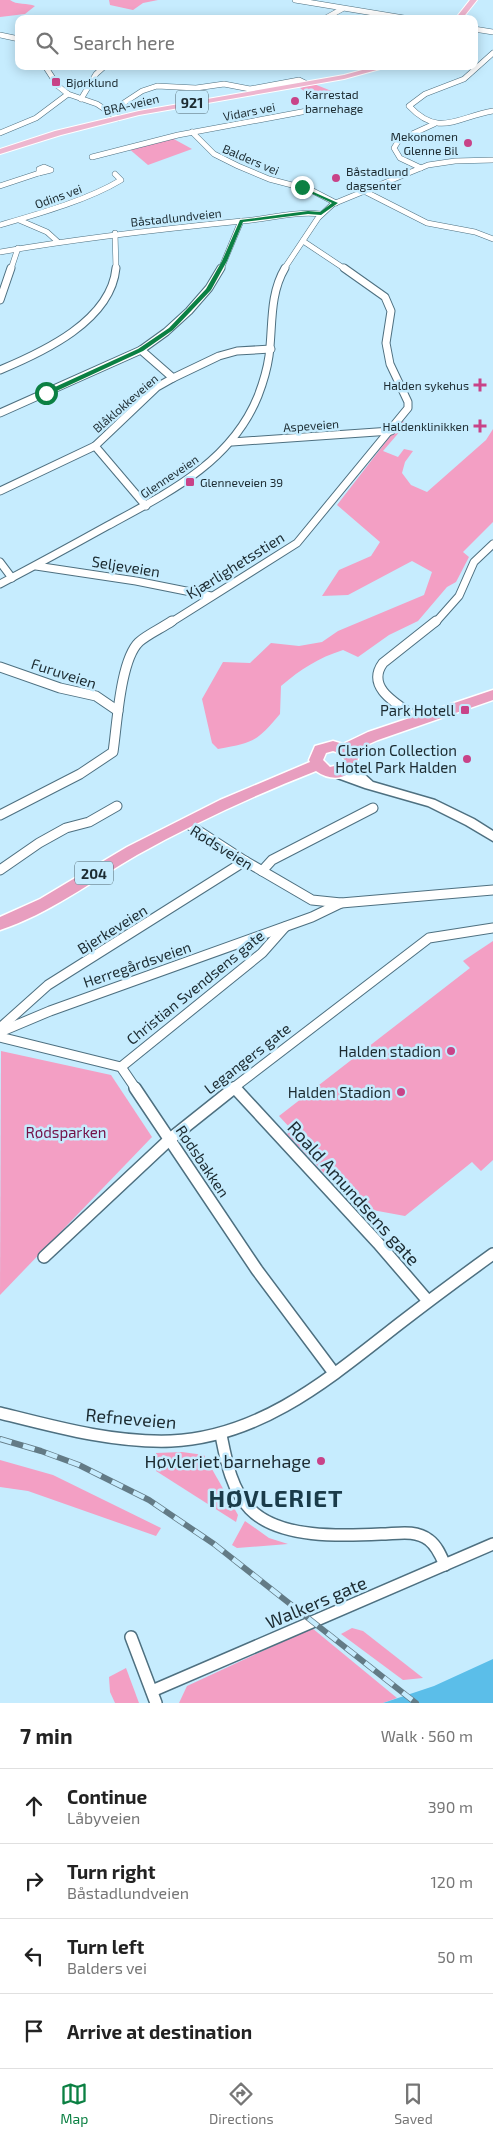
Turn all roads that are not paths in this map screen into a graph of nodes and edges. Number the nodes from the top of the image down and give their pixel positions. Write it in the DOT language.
graph roads {
  1 [pos="295,0"];
  2 [pos="346,0"];
  3 [pos="474,0"];
  4 [pos="339,8"];
  5 [pos="329,15"];
  6 [pos="384,15"];
  7 [pos="461,15"];
  8 [pos="478,30"];
  9 [pos="493,32"];
  10 [pos="0,35"];
  11 [pos="15,38"];
  12 [pos="493,53"];
  13 [pos="478,64"];
  14 [pos="47,70"];
  15 [pos="100,70"];
  16 [pos="372,70"];
  17 [pos="471,70"];
  18 [pos="306,83"];
  19 [pos="68,94"];
  20 [pos="81,99"];
  21 [pos="323,108"];
  22 [pos="493,111"];
  23 [pos="110,112"];
  24 [pos="118,118"];
  25 [pos="434,124"];
  26 [pos="192,132"];
  27 [pos="0,133"];
  28 [pos="0,152"];
  29 [pos="92,157"];
  30 [pos="493,160"];
  31 [pos="421,168"];
  32 [pos="38,173"];
  33 [pos="114,174"];
  34 [pos="0,186"];
  35 [pos="366,192"];
  36 [pos="336,203"];
  37 [pos="321,214"];
  38 [pos="19,220"];
  39 [pos="241,221"];
  40 [pos="0,225"];
  41 [pos="115,234"];
  42 [pos="493,239"];
  43 [pos="304,241"];
  44 [pos="58,242"];
  45 [pos="18,248"];
  46 [pos="0,252"];
  47 [pos="0,300"];
  48 [pos="271,349"];
  49 [pos="140,350"];
  50 [pos="0,370"];
  51 [pos="173,378"];
  52 [pos="0,413"];
  53 [pos="392,431"];
  54 [pos="232,442"];
  55 [pos="95,446"];
  56 [pos="0,491"];
  57 [pos="146,506"];
  58 [pos="493,544"];
  59 [pos="0,562"];
  60 [pos="36,566"];
  61 [pos="12,578"];
  62 [pos="0,584"];
  63 [pos="211,596"];
  64 [pos="0,667"];
  65 [pos="493,695"];
  66 [pos="118,711"];
  67 [pos="420,720"];
  68 [pos="344,749"];
  69 [pos="318,765"];
  70 [pos="342,770"];
  71 [pos="117,806"];
  72 [pos="373,808"];
  73 [pos="0,815"];
  74 [pos="188,824"];
  75 [pos="493,837"];
  76 [pos="245,861"];
  77 [pos="0,870"];
  78 [pos="262,871"];
  79 [pos="493,890"];
  80 [pos="341,903"];
  81 [pos="0,924"];
  82 [pos="285,927"];
  83 [pos="493,928"];
  84 [pos="0,1030"];
  85 [pos="0,1037"];
  86 [pos="121,1067"];
  87 [pos="234,1087"];
  88 [pos="170,1139"];
  89 [pos="493,1254"];
  90 [pos="44,1256"];
  91 [pos="428,1301"];
  92 [pos="334,1373"];
  93 [pos="0,1413"];
  94 [pos="221,1435"];
  95 [pos="493,1544"];
  96 [pos="445,1565"];
  97 [pos="130,1637"];
  98 [pos="154,1697"];
  1 -- 4 [label="street"];
  2 -- 4 [label="street"];
  3 -- 7 [label="main road"];
  4 -- 5 [label="street"];
  4 -- 6 [label="street"];
  8 -- 9 [label="street"];
  10 -- 11 [label="street"];
  12 -- 13 [label="street"];
  14 -- 19 [label="street"];
  15 -- 20 [label="street"];
  16 -- 18 [label="main road, BRA-veien / 921"];
  17 -- 25 [label="street"];
  18 -- 23 [label="street"];
  18 -- 24 [label="main road, BRA-veien / 921"];
  19 -- 20 [label="street"];
  19 -- 27 [label="street"];
  20 -- 23 [label="street"];
  21 -- 26 [label="street, Vidars vei"];
  22 -- 25 [label="street"];
  23 -- 24 [label="street"];
  24 -- 28 [label="main road, BRA-veien / 921"];
  25 -- 31 [label="street"];
  26 -- 29 [label="street, Vidars vei"];
  26 -- 36 [label="street, Balders vei"];
  30 -- 31 [label="street"];
  31 -- 35 [label="street"];
  32 -- 34 [label="street"];
  33 -- 38 [label="street, Odins vei"];
  35 -- 36 [label="street"];
  35 -- 42 [label="street"];
  36 -- 37 [label="street"];
  37 -- 39 [label="street, Båstadlundveien"];
  37 -- 43 [label="street, Glenneveien"];
  38 -- 40 [label="street, Odins vei"];
  38 -- 44 [label="street"];
  39 -- 41 [label="street, Båstadlundveien"];
  39 -- 49 [label="street"];
  41 -- 44 [label="street, Båstadlundveien"];
  41 -- 50 [label="street"];
  43 -- 48 [label="street, Glenneveien"];
  43 -- 53 [label="street, Kjærlighetsstien"];
  44 -- 45 [label="street, Båstadlundveien"];
  45 -- 46 [label="street, Båstadlundveien"];
  45 -- 47 [label="street"];
  48 -- 51 [label="street, Blåklokkeveien"];
  48 -- 54 [label="street, Glenneveien"];
  49 -- 51 [label="street"];
  49 -- 52 [label="street"];
  51 -- 55 [label="street, Blåklokkeveien"];
  53 -- 54 [label="street, Aspeveien"];
  53 -- 63 [label="street, Kjærlighetsstien"];
  54 -- 57 [label="street, Glenneveien"];
  55 -- 56 [label="street, Blåklokkeveien"];
  55 -- 57 [label="street"];
  57 -- 60 [label="street, Glenneveien"];
  58 -- 67 [label="street"];
  59 -- 61 [label="street"];
  60 -- 61 [label="street, Glenneveien"];
  60 -- 63 [label="street, Seljeveien"];
  61 -- 62 [label="street, Glenneveien"];
  63 -- 66 [label="street, Kjærlighetsstien"];
  64 -- 66 [label="street, Furuveien"];
  65 -- 67 [label="highway"];
  66 -- 73 [label="street, Kjærlighetsstien"];
  67 -- 68 [label="highway"];
  68 -- 69 [label="highway"];
  68 -- 70 [label="highway"];
  69 -- 70 [label="highway"];
  69 -- 74 [label="highway, 204"];
  70 -- 75 [label="street"];
  71 -- 77 [label="street"];
  72 -- 78 [label="street"];
  74 -- 76 [label="street, Rødsveien"];
  74 -- 81 [label="highway, Rødsveien / 204"];
  76 -- 78 [label="street, Rødsveien"];
  76 -- 84 [label="street, Bjerkeveien"];
  78 -- 80 [label="street, Rødsveien"];
  79 -- 80 [label="street, Rødsveien"];
  80 -- 82 [label="street, Rødsveien"];
  82 -- 84 [label="street, Herregårdsveien"];
  82 -- 86 [label="street, Christian Svendsens gate"];
  83 -- 87 [label="street, Legangers gate"];
  85 -- 86 [label="street"];
  86 -- 88 [label="street, Rødsbakken"];
  87 -- 88 [label="street, Legangers gate"];
  87 -- 91 [label="street, Roald Amundsens gate"];
  88 -- 90 [label="street, Legangers gate"];
  88 -- 92 [label="street, Rødsbakken"];
  89 -- 91 [label="street, Refneveien"];
  91 -- 92 [label="street, Refneveien"];
  92 -- 94 [label="street, Refneveien"];
  93 -- 94 [label="street, Refneveien"];
  94 -- 96 [label="street"];
  95 -- 96 [label="street, Walkers gate"];
  96 -- 98 [label="street, Walkers gate"];
  97 -- 98 [label="street"];
}
